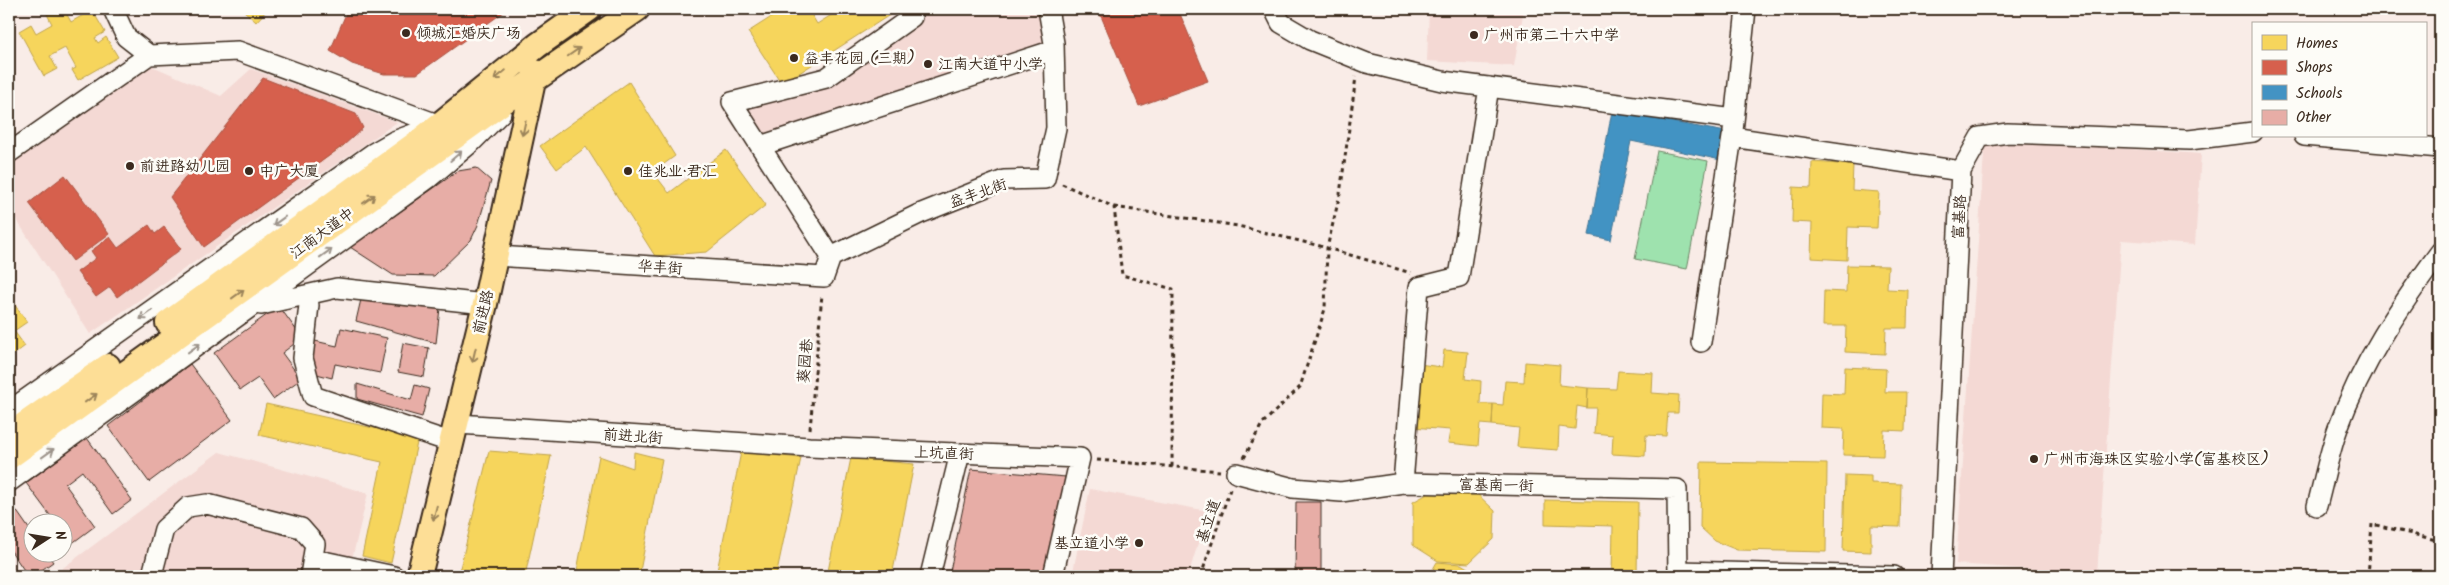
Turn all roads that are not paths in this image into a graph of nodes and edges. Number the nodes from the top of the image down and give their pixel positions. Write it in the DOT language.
graph roads {
  1 [pos="113,9"];
  2 [pos="589,9"];
  3 [pos="637,9"];
  4 [pos="906,9"];
  5 [pos="1048,9"];
  6 [pos="1274,9"];
  7 [pos="1746,9"];
  8 [pos="538,45"];
  9 [pos="1054,50"];
  10 [pos="149,55"];
  11 [pos="534,80"];
  12 [pos="1489,87"];
  13 [pos="440,125"];
  14 [pos="1733,128"];
  15 [pos="2252,132"];
  16 [pos="2327,138"];
  17 [pos="760,146"];
  18 [pos="2440,148"];
  19 [pos="9,153"];
  20 [pos="1961,170"];
  21 [pos="2440,252"];
  22 [pos="496,256"];
  23 [pos="831,257"];
  24 [pos="201,288"];
  25 [pos="485,304"];
  26 [pos="308,305"];
  27 [pos="252,307"];
  28 [pos="1701,342"];
  29 [pos="164,358"];
  30 [pos="69,394"];
  31 [pos="11,410"];
  32 [pos="455,434"];
  33 [pos="9,435"];
  34 [pos="809,447"];
  35 [pos="960,453"];
  36 [pos="9,458"];
  37 [pos="1236,473"];
  38 [pos="9,482"];
  39 [pos="1403,483"];
  40 [pos="2317,506"];
  41 [pos="312,568"];
  42 [pos="1678,574"];
  43 [pos="155,576"];
  44 [pos="394,576"];
  45 [pos="420,576"];
  46 [pos="930,576"];
  47 [pos="1053,576"];
  48 [pos="1894,576"];
  49 [pos="1940,576"];
  1 -- 10 [label="street"];
  2 -- 8 [label="main road, 江南大道中"];
  11 -- 3 [label="main road, 江南大道中, one-way"];
  4 -- 17 [label="street"];
  5 -- 9 [label="street"];
  6 -- 12 [label="street"];
  7 -- 14 [label="street"];
  8 -- 11 [label="main road, 前进路"];
  8 -- 13 [label="main road, 江南大道中, one-way"];
  9 -- 17 [label="street"];
  9 -- 23 [label="street, 益丰北街"];
  10 -- 13 [label="street"];
  10 -- 19 [label="street"];
  11 -- 22 [label="main road, 前进路, one-way"];
  27 -- 11 [label="street, one-way"];
  29 -- 11 [label="main road, 江南大道中, one-way"];
  12 -- 14 [label="street"];
  12 -- 39 [label="street"];
  13 -- 24 [label="main road, 江南大道中, one-way"];
  14 -- 20 [label="street"];
  14 -- 28 [label="street"];
  15 -- 20 [label="street, 富基路"];
  16 -- 18 [label="street"];
  17 -- 23 [label="street"];
  20 -- 49 [label="street, 富基路"];
  21 -- 40 [label="street"];
  22 -- 23 [label="street, 华丰街"];
  22 -- 25 [label="main road, 前进路"];
  24 -- 30 [label="main road, 江南大道中"];
  24 -- 31 [label="street, one-way"];
  25 -- 27 [label="street"];
  25 -- 32 [label="main road, 前进路, one-way"];
  26 -- 32 [label="street, 前进北街"];
  29 -- 27 [label="street, one-way"];
  36 -- 29 [label="main road, 江南大道中, one-way"];
  38 -- 29 [label="street, one-way"];
  30 -- 31 [label="street"];
  30 -- 33 [label="main road, 江南大道中"];
  32 -- 34 [label="street, 前进北街"];
  32 -- 45 [label="main road, 前进路, one-way"];
  34 -- 35 [label="street, 上坑直街"];
  35 -- 46 [label="street"];
  35 -- 47 [label="street, 上坑直街"];
  37 -- 39 [label="street, 富基南一街"];
  39 -- 42 [label="street, 富基南一街"];
  41 -- 43 [label="street"];
  41 -- 44 [label="street"];
  42 -- 48 [label="street"];
}
